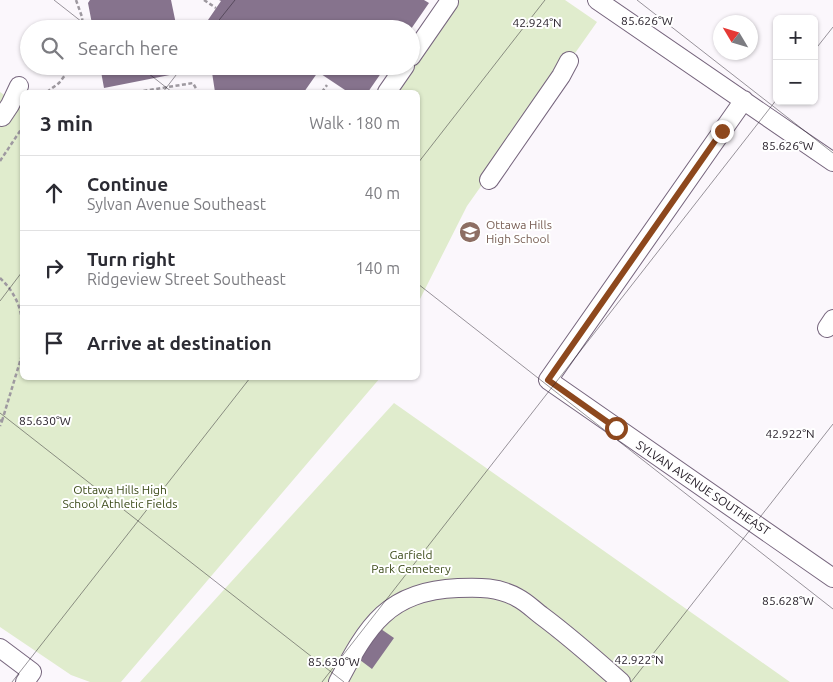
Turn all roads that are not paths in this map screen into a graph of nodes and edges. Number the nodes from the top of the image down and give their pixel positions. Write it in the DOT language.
graph roads {
  1 [pos="597,0"];
  2 [pos="448,1"];
  3 [pos="420,43"];
  4 [pos="569,61"];
  5 [pos="399,75"];
  6 [pos="19,86"];
  7 [pos="388,90"];
  8 [pos="744,100"];
  9 [pos="0,115"];
  10 [pos="833,162"];
  11 [pos="489,180"];
  12 [pos="833,578"];
  13 [pos="410,596"];
  14 [pos="384,631"];
  15 [pos="0,648"];
  16 [pos="29,677"];
  17 [pos="338,682"];
  18 [pos="621,682"];
  1 -- 8 [label="street"];
  2 -- 3 [label="street"];
  4 -- 11 [label="street"];
  5 -- 7 [label="street"];
  6 -- 9 [label="street"];
  8 -- 10 [label="street"];
  8 -- 12 [label="street, SYLVAN AVENUE SOUTHEAST"];
  13 -- 14 [label="street"];
  13 -- 17 [label="street"];
  13 -- 18 [label="street"];
  15 -- 16 [label="street"];
}
